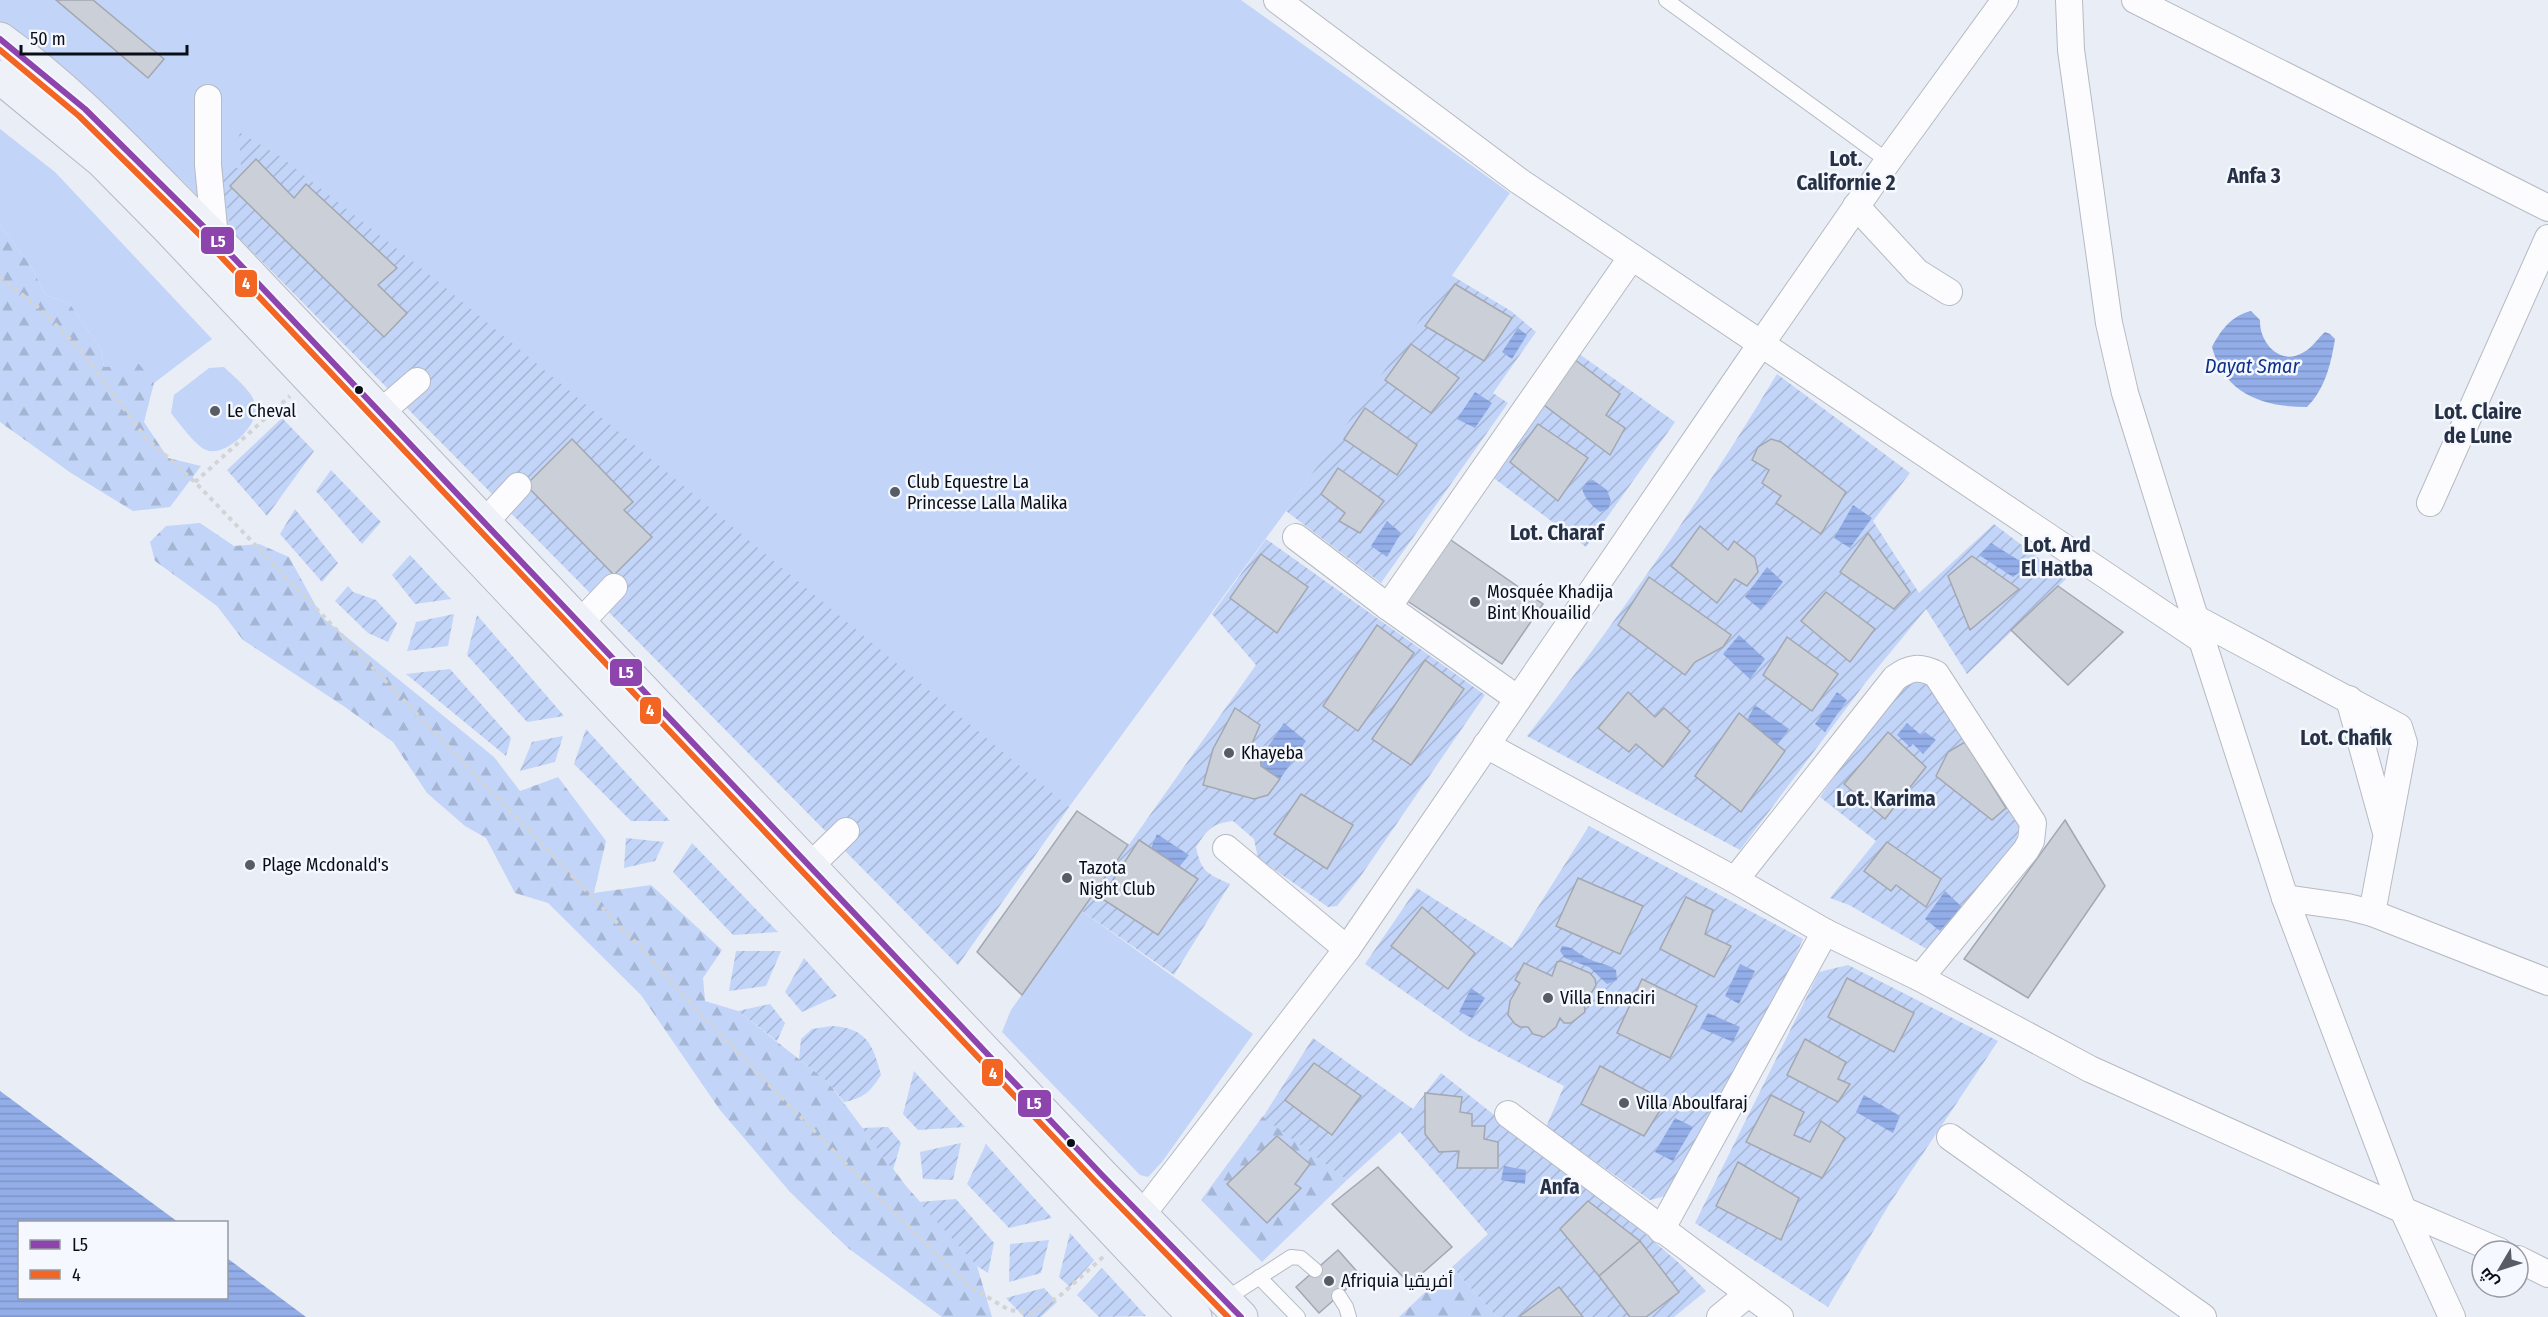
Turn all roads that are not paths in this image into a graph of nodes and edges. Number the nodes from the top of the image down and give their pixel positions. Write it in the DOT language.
graph roads {
  1 [pos="1277,0"];
  2 [pos="1666,0"];
  3 [pos="2005,0"];
  4 [pos="2069,0"];
  5 [pos="2135,0"];
  6 [pos="0,39"];
  7 [pos="0,77"];
  8 [pos="208,98"];
  9 [pos="1888,161"];
  10 [pos="1856,206"];
  11 [pos="2548,208"];
  12 [pos="178,220"];
  13 [pos="215,238"];
  14 [pos="2548,238"];
  15 [pos="1631,258"];
  16 [pos="1949,292"];
  17 [pos="1761,344"];
  18 [pos="417,381"];
  19 [pos="381,412"];
  20 [pos="518,486"];
  21 [pos="2430,503"];
  22 [pos="484,522"];
  23 [pos="1296,537"];
  24 [pos="614,587"];
  25 [pos="1388,607"];
  26 [pos="579,624"];
  27 [pos="2198,629"];
  28 [pos="1518,699"];
  29 [pos="2349,699"];
  30 [pos="1486,745"];
  31 [pos="846,831"];
  32 [pos="2387,835"];
  33 [pos="1226,848"];
  34 [pos="809,867"];
  35 [pos="1735,880"];
  36 [pos="2285,898"];
  37 [pos="2372,913"];
  38 [pos="844,924"];
  39 [pos="1825,932"];
  40 [pos="1347,949"];
  41 [pos="1920,978"];
  42 [pos="2548,982"];
  43 [pos="1508,1114"];
  44 [pos="1950,1137"];
  45 [pos="2403,1210"];
  46 [pos="1132,1227"];
  47 [pos="1661,1230"];
  48 [pos="2471,1239"];
  49 [pos="2530,1265"];
  50 [pos="1315,1270"];
  51 [pos="2548,1274"];
  52 [pos="1258,1277"];
  53 [pos="1748,1294"];
  54 [pos="1339,1296"];
  55 [pos="1224,1311"];
  56 [pos="1195,1317"];
  57 [pos="1298,1317"];
  58 [pos="1349,1317"];
  59 [pos="1720,1317"];
  60 [pos="1780,1317"];
  61 [pos="2203,1317"];
  62 [pos="2452,1317"];
  1 -- 15 [label="street"];
  2 -- 9 [label="lane"];
  3 -- 9 [label="street"];
  4 -- 27 [label="street"];
  5 -- 11 [label="street"];
  6 -- 12 [label="highway"];
  7 -- 12 [label="highway"];
  8 -- 13 [label="street"];
  9 -- 10 [label="street"];
  10 -- 16 [label="street"];
  10 -- 17 [label="street"];
  12 -- 13 [label="highway"];
  12 -- 38 [label="highway"];
  13 -- 19 [label="highway"];
  14 -- 21 [label="street"];
  15 -- 17 [label="street"];
  15 -- 25 [label="street"];
  17 -- 27 [label="street"];
  17 -- 28 [label="street"];
  18 -- 19 [label="street"];
  19 -- 22 [label="highway"];
  20 -- 22 [label="street"];
  22 -- 26 [label="highway"];
  23 -- 25 [label="street"];
  24 -- 26 [label="street"];
  25 -- 28 [label="street"];
  26 -- 34 [label="highway"];
  27 -- 29 [label="street"];
  27 -- 36 [label="street"];
  28 -- 30 [label="street"];
  29 -- 32 [label="street"];
  29 -- 32 [label="street"];
  30 -- 35 [label="street"];
  30 -- 40 [label="street"];
  31 -- 34 [label="street"];
  32 -- 37 [label="street"];
  33 -- 40 [label="street"];
  34 -- 38 [label="highway"];
  35 -- 39 [label="street"];
  35 -- 41 [label="street"];
  36 -- 37 [label="street"];
  36 -- 45 [label="street"];
  37 -- 42 [label="street"];
  38 -- 46 [label="highway"];
  39 -- 41 [label="street"];
  39 -- 47 [label="street"];
  40 -- 46 [label="street"];
  41 -- 45 [label="street"];
  43 -- 47 [label="street"];
  44 -- 61 [label="street"];
  45 -- 48 [label="street"];
  45 -- 62 [label="street"];
  46 -- 55 [label="highway"];
  46 -- 56 [label="highway"];
  47 -- 53 [label="street"];
  49 -- 51 [label="street"];
  50 -- 52 [label="lane"];
  52 -- 55 [label="lane"];
  52 -- 57 [label="lane"];
  53 -- 59 [label="street"];
  53 -- 60 [label="street"];
  54 -- 58 [label="lane"];
}
